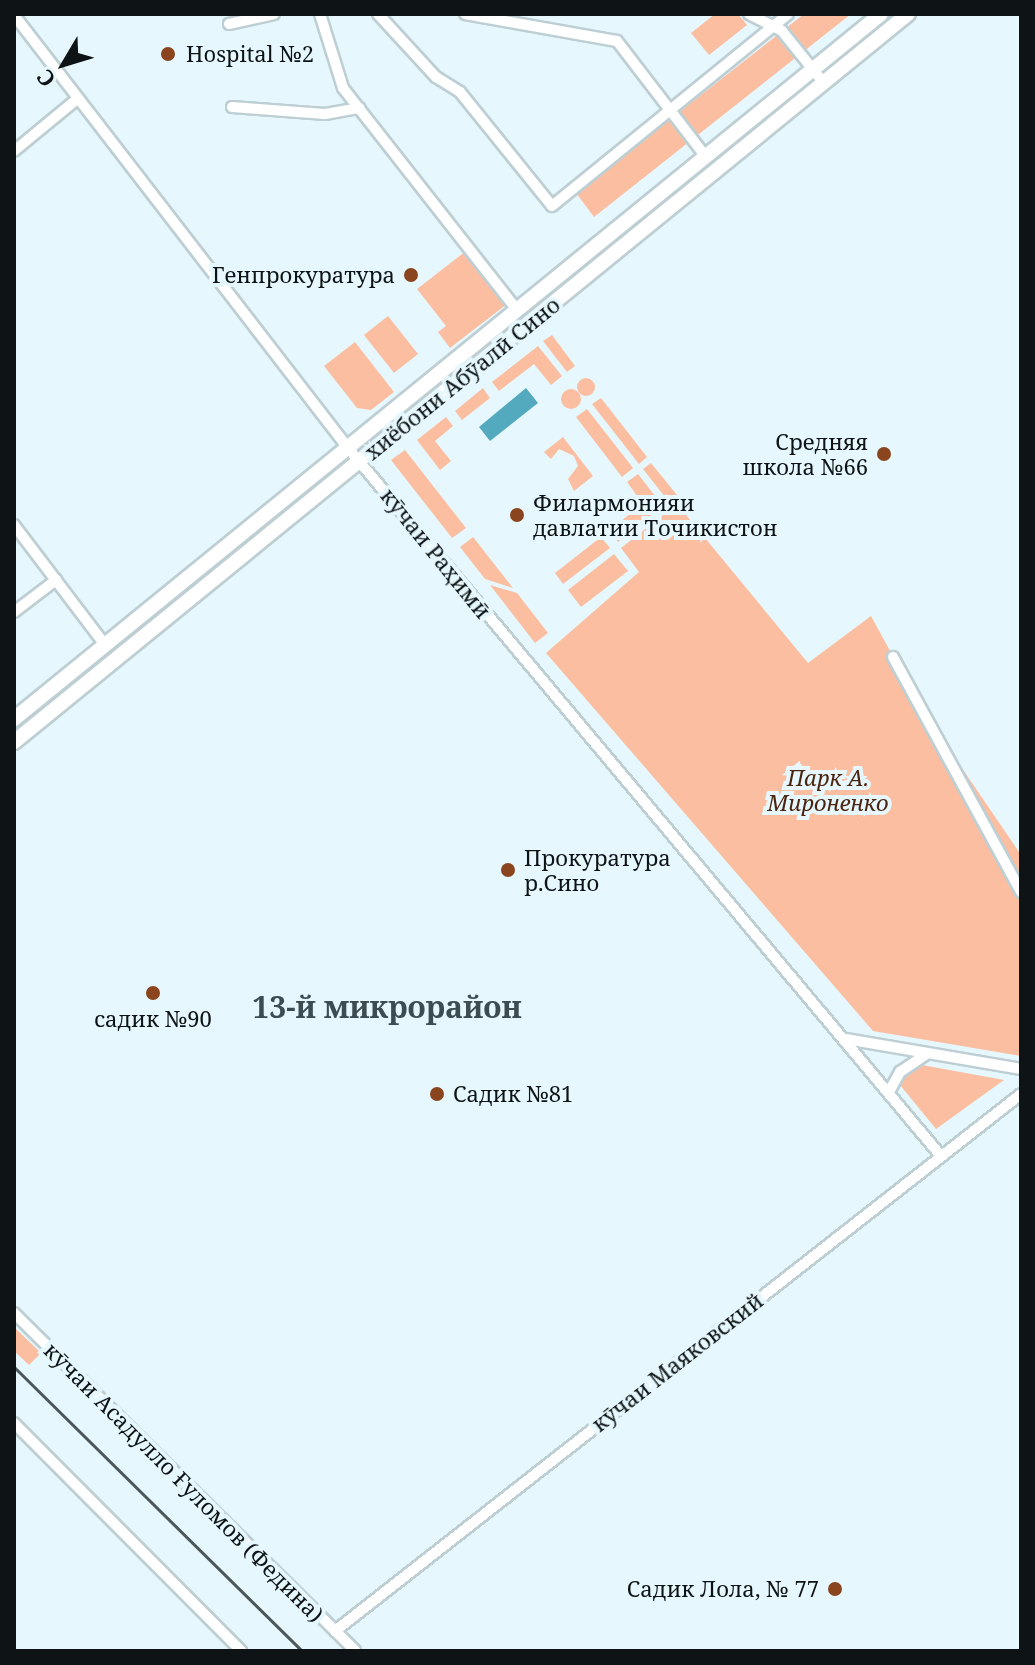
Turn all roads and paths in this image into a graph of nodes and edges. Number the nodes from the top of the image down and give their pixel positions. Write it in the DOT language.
graph roads {
  1 [pos="274,14"];
  2 [pos="320,14"];
  3 [pos="378,14"];
  4 [pos="465,14"];
  5 [pos="749,14"];
  6 [pos="788,14"];
  7 [pos="881,14"];
  8 [pos="908,14"];
  9 [pos="14,15"];
  10 [pos="229,24"];
  11 [pos="772,26"];
  12 [pos="813,70"];
  13 [pos="824,83"];
  14 [pos="77,99"];
  15 [pos="232,107"];
  16 [pos="359,108"];
  17 [pos="670,110"];
  18 [pos="14,151"];
  19 [pos="706,157"];
  20 [pos="517,310"];
  21 [pos="348,448"];
  22 [pos="360,462"];
  23 [pos="14,525"];
  24 [pos="56,580"];
  25 [pos="14,612"];
  26 [pos="105,645"];
  27 [pos="893,657"];
  28 [pos="14,719"];
  29 [pos="14,742"];
  30 [pos="1021,892"];
  31 [pos="846,1039"];
  32 [pos="927,1054"];
  33 [pos="1021,1069"];
  34 [pos="890,1090"];
  35 [pos="1021,1094"];
  36 [pos="941,1156"];
  37 [pos="14,1313"];
  38 [pos="14,1423"];
  39 [pos="335,1631"];
  40 [pos="241,1651"];
  41 [pos="355,1651"];
  1 -- 10 [label="street"];
  2 -- 16 [label="street"];
  3 -- 17 [label="street"];
  4 -- 17 [label="street"];
  5 -- 11 [label="street"];
  6 -- 11 [label="street"];
  7 -- 12 [label="main road, хиёбони Абӯалӣ Сино"];
  8 -- 13 [label="main road, хиёбони Абӯалӣ Сино"];
  9 -- 14 [label="street, кӯчаи Раҳимӣ"];
  11 -- 12 [label="street"];
  11 -- 17 [label="street"];
  12 -- 13 [label="street"];
  12 -- 19 [label="main road, хиёбони Абӯалӣ Сино"];
  13 -- 22 [label="main road, хиёбони Абӯалӣ Сино"];
  14 -- 18 [label="street"];
  14 -- 21 [label="street, кӯчаи Раҳимӣ"];
  15 -- 16 [label="street"];
  16 -- 20 [label="street"];
  17 -- 19 [label="street"];
  19 -- 20 [label="main road, хиёбони Абӯалӣ Сино"];
  20 -- 21 [label="main road, хиёбони Абӯалӣ Сино"];
  21 -- 22 [label="street, кӯчаи Раҳимӣ"];
  21 -- 26 [label="main road, хиёбони Абӯалӣ Сино"];
  22 -- 29 [label="main road, хиёбони Абӯалӣ Сино"];
  22 -- 31 [label="street, кӯчаи Раҳимӣ"];
  23 -- 24 [label="street"];
  24 -- 25 [label="street"];
  24 -- 26 [label="street"];
  26 -- 28 [label="main road, хиёбони Абӯалӣ Сино"];
  27 -- 30 [label="street"];
  31 -- 32 [label="street"];
  31 -- 34 [label="street, кӯчаи Раҳимӣ"];
  32 -- 33 [label="street"];
  32 -- 34 [label="street"];
  34 -- 36 [label="street, кӯчаи Раҳимӣ"];
  35 -- 36 [label="street, кӯчаи Маяковский"];
  36 -- 39 [label="street, кӯчаи Маяковский"];
  37 -- 39 [label="street, кӯчаи Асадулло Ғуломов (Федина)"];
  38 -- 40 [label="street"];
  39 -- 41 [label="street, кӯчаи Асадулло Ғуломов (Федина)"];
}
